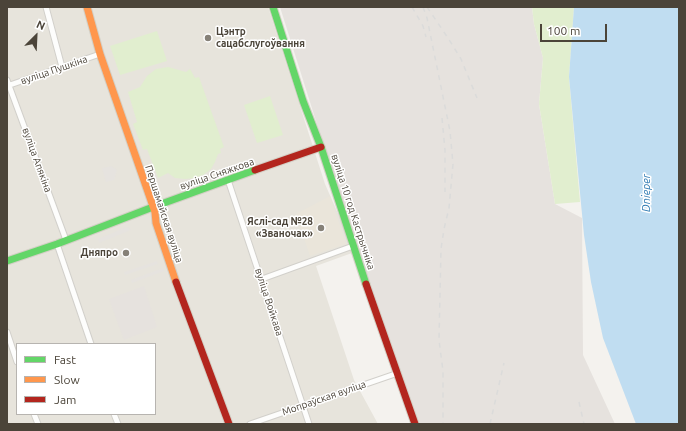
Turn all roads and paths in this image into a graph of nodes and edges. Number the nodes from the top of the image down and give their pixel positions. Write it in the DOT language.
graph roads {
  1 [pos="46,7"];
  2 [pos="87,7"];
  3 [pos="273,7"];
  4 [pos="100,54"];
  5 [pos="62,67"];
  6 [pos="7,80"];
  7 [pos="8,86"];
  8 [pos="321,148"];
  9 [pos="228,180"];
  10 [pos="153,207"];
  11 [pos="66,240"];
  12 [pos="58,244"];
  13 [pos="353,246"];
  14 [pos="7,261"];
  15 [pos="262,279"];
  16 [pos="7,332"];
  17 [pos="91,343"];
  18 [pos="16,359"];
  19 [pos="398,373"];
  20 [pos="303,405"];
  21 [pos="229,424"];
  22 [pos="250,424"];
  23 [pos="309,424"];
  24 [pos="414,424"];
  1 -- 5 [label="street"];
  2 -- 4 [label="street, Першамайская вуліца"];
  3 -- 8 [label="street, вуліца 10 год Кастрычніка"];
  4 -- 5 [label="street, вуліца Пушкіна"];
  4 -- 10 [label="street, Першамайская вуліца"];
  5 -- 7 [label="street, вуліца Пушкіна"];
  6 -- 7 [label="street, вуліца Апякіна"];
  7 -- 11 [label="street, вуліца Апякіна"];
  8 -- 9 [label="street, вуліца Сняжкова"];
  8 -- 13 [label="street, вуліца 10 год Кастрычніка"];
  9 -- 10 [label="street, вуліца Сняжкова"];
  9 -- 15 [label="street, вуліца Войкава"];
  10 -- 11 [label="street, вуліца Сняжкова"];
  10 -- 21 [label="street, Першамайская вуліца"];
  11 -- 12 [label="street, вуліца Сняжкова"];
  12 -- 14 [label="street, вуліца Сняжкова"];
  12 -- 17 [label="street"];
  13 -- 15 [label="street"];
  13 -- 19 [label="street, вуліца 10 год Кастрычніка"];
  15 -- 20 [label="street, вуліца Войкава"];
  16 -- 18 [label="street"];
  19 -- 20 [label="street, Мопраўская вуліца"];
  19 -- 24 [label="street, вуліца 10 год Кастрычніка"];
  20 -- 22 [label="street, Мопраўская вуліца"];
  20 -- 23 [label="street, вуліца Войкава"];
}
